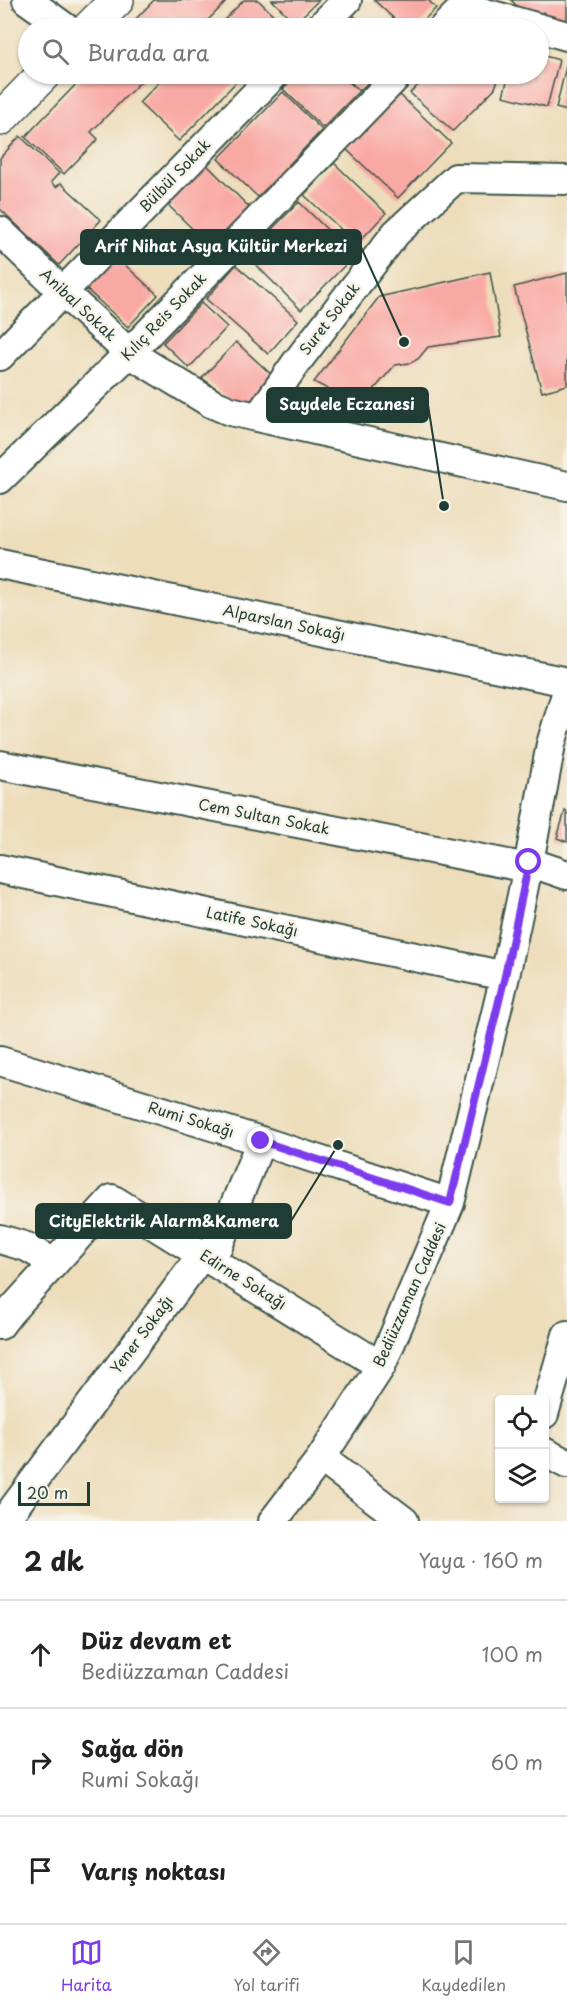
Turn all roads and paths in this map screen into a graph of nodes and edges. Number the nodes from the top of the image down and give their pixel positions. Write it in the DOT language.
graph roads {
  1 [pos="27,0"];
  2 [pos="117,0"];
  3 [pos="347,0"];
  4 [pos="467,3"];
  5 [pos="52,18"];
  6 [pos="99,18"];
  7 [pos="329,18"];
  8 [pos="453,18"];
  9 [pos="512,18"];
  10 [pos="549,30"];
  11 [pos="567,36"];
  12 [pos="34,84"];
  13 [pos="265,84"];
  14 [pos="389,84"];
  15 [pos="0,118"];
  16 [pos="567,180"];
  17 [pos="0,231"];
  18 [pos="63,292"];
  19 [pos="129,352"];
  20 [pos="0,356"];
  21 [pos="259,416"];
  22 [pos="0,478"];
  23 [pos="567,486"];
  24 [pos="0,564"];
  25 [pos="567,682"];
  26 [pos="567,691"];
  27 [pos="0,765"];
  28 [pos="528,865"];
  29 [pos="0,869"];
  30 [pos="567,875"];
  31 [pos="505,976"];
  32 [pos="0,1061"];
  33 [pos="261,1141"];
  34 [pos="450,1203"];
  35 [pos="0,1239"];
  36 [pos="202,1255"];
  37 [pos="54,1263"];
  38 [pos="3,1315"];
  39 [pos="567,1335"];
  40 [pos="381,1366"];
  41 [pos="549,1397"];
  42 [pos="549,1455"];
  43 [pos="321,1458"];
  44 [pos="567,1464"];
  45 [pos="4,1521"];
  46 [pos="273,1521"];
  47 [pos="404,1521"];
  1 -- 5 [label="street"];
  2 -- 6 [label="street"];
  3 -- 7 [label="street"];
  4 -- 8 [label="street"];
  4 -- 9 [label="street"];
  10 -- 11 [label="street"];
  12 -- 15 [label="street"];
  13 -- 18 [label="street, Bülbül Sokak"];
  14 -- 19 [label="street, Kılıç Reis Sokak"];
  16 -- 21 [label="street, Suret Sokak"];
  17 -- 18 [label="street, Anibal Sokak"];
  18 -- 19 [label="street, Anibal Sokak"];
  18 -- 20 [label="street, Bülbül Sokak"];
  19 -- 21 [label="street, Anibal Sokak"];
  19 -- 22 [label="street, Kılıç Reis Sokak"];
  21 -- 23 [label="street, Anibal Sokak"];
  24 -- 25 [label="street, Alparslan Sokağı"];
  26 -- 28 [label="street, Bediüzzaman Caddesi"];
  27 -- 28 [label="street, Cem Sultan Sokak"];
  28 -- 30 [label="street, Cem Sultan Sokak"];
  28 -- 31 [label="street, Bediüzzaman Caddesi"];
  29 -- 31 [label="street, Latife Sokağı"];
  31 -- 34 [label="street, Bediüzzaman Caddesi"];
  32 -- 33 [label="street, Rumi Sokağı"];
  33 -- 34 [label="street, Rumi Sokağı"];
  33 -- 36 [label="street, Yener Sokağı"];
  34 -- 40 [label="street, Bediüzzaman Caddesi"];
  35 -- 37 [label="street"];
  36 -- 37 [label="street, Edirne Sokağı"];
  36 -- 40 [label="street, Edirne Sokağı"];
  36 -- 45 [label="street, Yener Sokağı"];
  37 -- 38 [label="street, Edirne Sokağı"];
  39 -- 41 [label="street"];
  40 -- 43 [label="street, Bediüzzaman Caddesi"];
  42 -- 44 [label="street"];
  43 -- 46 [label="street, Bediüzzaman Caddesi"];
  43 -- 47 [label="street"];
}
